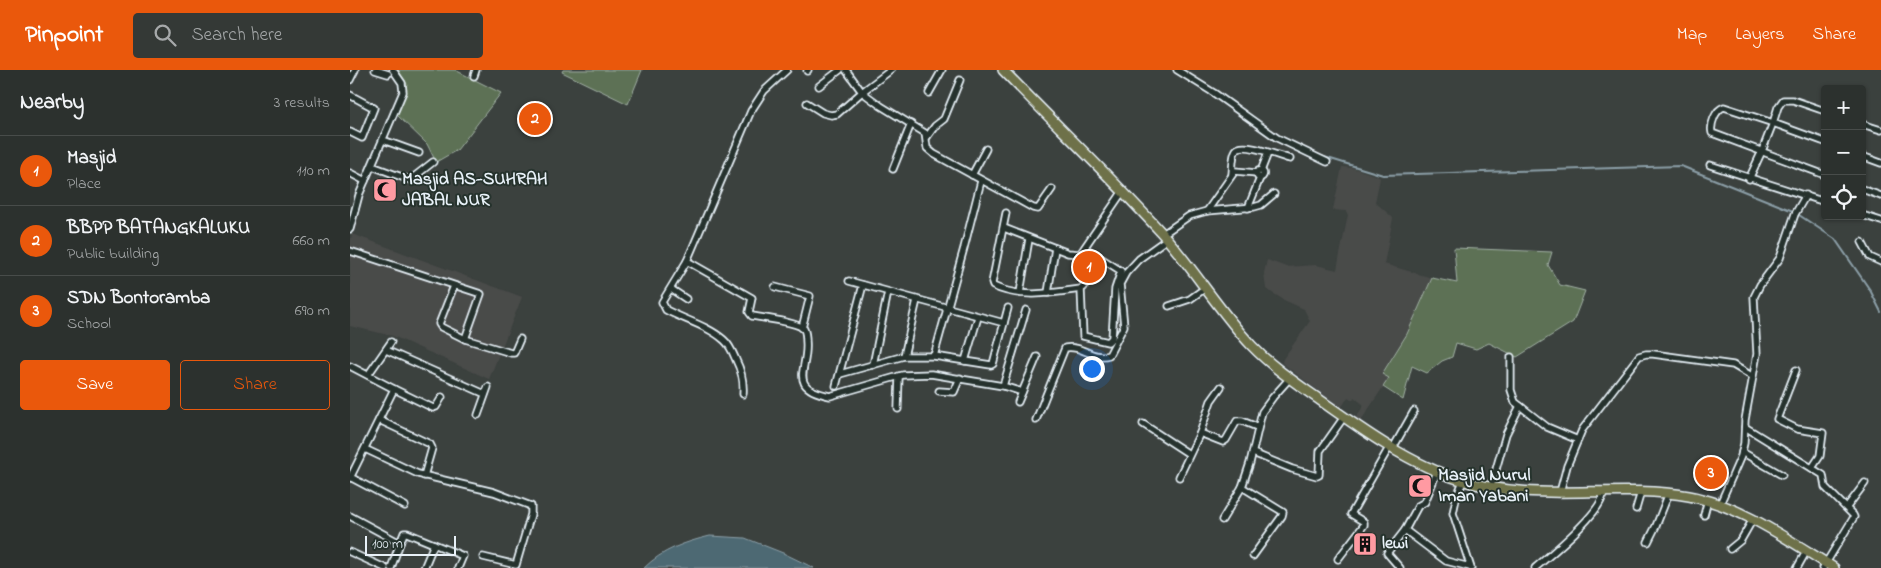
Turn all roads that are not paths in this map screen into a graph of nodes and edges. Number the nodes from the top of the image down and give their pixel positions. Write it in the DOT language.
graph roads {
  1 [pos="355,70"];
  2 [pos="375,70"];
  3 [pos="787,70"];
  4 [pos="840,70"];
  5 [pos="846,70"];
  6 [pos="891,70"];
  7 [pos="942,70"];
  8 [pos="1003,70"];
  9 [pos="1177,70"];
  10 [pos="391,72"];
  11 [pos="350,80"];
  12 [pos="960,80"];
  13 [pos="819,86"];
  14 [pos="862,92"];
  15 [pos="929,93"];
  16 [pos="350,95"];
  17 [pos="807,103"];
  18 [pos="1821,110"];
  19 [pos="1773,123"];
  20 [pos="911,124"];
  21 [pos="1866,125"];
  22 [pos="1881,130"];
  23 [pos="350,132"];
  24 [pos="927,137"];
  25 [pos="383,140"];
  26 [pos="1821,141"];
  27 [pos="986,149"];
  28 [pos="1762,151"];
  29 [pos="419,153"];
  30 [pos="1268,153"];
  31 [pos="1866,157"];
  32 [pos="1290,159"];
  33 [pos="433,162"];
  34 [pos="1327,162"];
  35 [pos="1881,163"];
  36 [pos="1710,165"];
  37 [pos="372,166"];
  38 [pos="893,169"];
  39 [pos="350,173"];
  40 [pos="1821,173"];
  41 [pos="1232,174"];
  42 [pos="1259,174"];
  43 [pos="972,175"];
  44 [pos="1749,179"];
  45 [pos="365,181"];
  46 [pos="981,181"];
  47 [pos="1052,188"];
  48 [pos="1866,190"];
  49 [pos="1123,191"];
  50 [pos="1274,194"];
  51 [pos="1806,195"];
  52 [pos="1881,196"];
  53 [pos="1821,201"];
  54 [pos="1248,208"];
  55 [pos="1207,211"];
  56 [pos="1006,214"];
  57 [pos="1866,215"];
  58 [pos="1881,221"];
  59 [pos="1004,228"];
  60 [pos="350,229"];
  61 [pos="1165,237"];
  62 [pos="1030,239"];
  63 [pos="1862,242"];
  64 [pos="1055,248"];
  65 [pos="1085,248"];
  66 [pos="350,251"];
  67 [pos="1080,254"];
  68 [pos="687,261"];
  69 [pos="1881,262"];
  70 [pos="849,281"];
  71 [pos="863,285"];
  72 [pos="454,286"];
  73 [pos="775,287"];
  74 [pos="1204,288"];
  75 [pos="671,289"];
  76 [pos="1081,289"];
  77 [pos="888,292"];
  78 [pos="1020,293"];
  79 [pos="1048,293"];
  80 [pos="686,299"];
  81 [pos="917,300"];
  82 [pos="1169,306"];
  83 [pos="948,307"];
  84 [pos="1008,308"];
  85 [pos="1026,310"];
  86 [pos="978,317"];
  87 [pos="1004,323"];
  88 [pos="802,328"];
  89 [pos="465,338"];
  90 [pos="520,338"];
  91 [pos="391,342"];
  92 [pos="386,350"];
  93 [pos="904,356"];
  94 [pos="934,356"];
  95 [pos="1037,357"];
  96 [pos="1511,357"];
  97 [pos="965,361"];
  98 [pos="873,364"];
  99 [pos="350,366"];
  100 [pos="1796,370"];
  101 [pos="840,374"];
  102 [pos="368,375"];
  103 [pos="1750,375"];
  104 [pos="899,376"];
  105 [pos="960,378"];
  106 [pos="1290,378"];
  107 [pos="836,386"];
  108 [pos="1004,386"];
  109 [pos="488,387"];
  110 [pos="1221,387"];
  111 [pos="394,389"];
  112 [pos="939,391"];
  113 [pos="1022,392"];
  114 [pos="485,394"];
  115 [pos="744,394"];
  116 [pos="442,398"];
  117 [pos="1018,402"];
  118 [pos="1520,406"];
  119 [pos="898,409"];
  120 [pos="1414,410"];
  121 [pos="478,415"];
  122 [pos="1344,417"];
  123 [pos="379,420"];
  124 [pos="1036,420"];
  125 [pos="1143,424"];
  126 [pos="1257,427"];
  127 [pos="1745,427"];
  128 [pos="1200,433"];
  129 [pos="1578,440"];
  130 [pos="1391,447"];
  131 [pos="365,449"];
  132 [pos="1742,452"];
  133 [pos="1253,453"];
  134 [pos="1189,454"];
  135 [pos="1812,468"];
  136 [pos="1437,472"];
  137 [pos="1782,475"];
  138 [pos="424,476"];
  139 [pos="1179,476"];
  140 [pos="350,477"];
  141 [pos="1464,481"];
  142 [pos="1864,483"];
  143 [pos="1242,487"];
  144 [pos="1491,487"];
  145 [pos="1560,492"];
  146 [pos="1641,492"];
  147 [pos="1603,493"];
  148 [pos="1669,493"];
  149 [pos="1708,500"];
  150 [pos="1720,504"];
  151 [pos="405,506"];
  152 [pos="1847,507"];
  153 [pos="1636,509"];
  154 [pos="1704,515"];
  155 [pos="350,516"];
  156 [pos="1222,520"];
  157 [pos="1753,520"];
  158 [pos="1405,530"];
  159 [pos="1648,542"];
  160 [pos="400,543"];
  161 [pos="434,544"];
  162 [pos="1730,549"];
  163 [pos="350,552"];
  164 [pos="1806,552"];
  165 [pos="1253,556"];
  166 [pos="483,557"];
  167 [pos="1338,559"];
  168 [pos="1824,565"];
  169 [pos="511,566"];
  170 [pos="1467,567"];
  171 [pos="385,568"];
  172 [pos="391,568"];
  173 [pos="424,568"];
  174 [pos="458,568"];
  175 [pos="1400,568"];
  176 [pos="1535,568"];
  177 [pos="1797,568"];
  178 [pos="1834,568"];
  1 -- 11 [label="street"];
  2 -- 10 [label="street"];
  3 -- 68 [label="street"];
  4 -- 13 [label="street"];
  5 -- 14 [label="street"];
  6 -- 14 [label="street"];
  7 -- 15 [label="street"];
  8 -- 49 [label="main road"];
  9 -- 34 [label="street"];
  10 -- 25 [label="street"];
  12 -- 24 [label="street"];
  14 -- 17 [label="street"];
  14 -- 20 [label="street"];
  16 -- 23 [label="street"];
  18 -- 19 [label="street"];
  19 -- 26 [label="street"];
  19 -- 28 [label="street"];
  19 -- 28 [label="street"];
  20 -- 24 [label="street"];
  20 -- 38 [label="street"];
  21 -- 22 [label="street"];
  24 -- 43 [label="street"];
  25 -- 29 [label="street"];
  25 -- 37 [label="street"];
  27 -- 43 [label="street"];
  28 -- 40 [label="street"];
  28 -- 44 [label="street"];
  30 -- 32 [label="street"];
  30 -- 41 [label="street"];
  30 -- 42 [label="street"];
  31 -- 35 [label="street"];
  33 -- 37 [label="street"];
  36 -- 44 [label="street"];
  37 -- 45 [label="street"];
  39 -- 45 [label="street"];
  41 -- 42 [label="street"];
  41 -- 55 [label="street"];
  42 -- 54 [label="street"];
  43 -- 46 [label="street"];
  44 -- 51 [label="street"];
  45 -- 60 [label="street"];
  46 -- 47 [label="street"];
  46 -- 83 [label="street"];
  48 -- 52 [label="street"];
  49 -- 61 [label="main road"];
  49 -- 65 [label="street"];
  50 -- 54 [label="street"];
  51 -- 53 [label="street"];
  51 -- 127 [label="street"];
  54 -- 55 [label="street"];
  55 -- 61 [label="street"];
  56 -- 59 [label="street"];
  57 -- 58 [label="street"];
  59 -- 62 [label="street"];
  59 -- 78 [label="street"];
  61 -- 74 [label="main road"];
  61 -- 124 [label="street"];
  62 -- 64 [label="street"];
  62 -- 78 [label="street"];
  63 -- 69 [label="street"];
  64 -- 67 [label="street"];
  64 -- 79 [label="street"];
  65 -- 67 [label="street"];
  65 -- 76 [label="street"];
  66 -- 72 [label="street"];
  67 -- 76 [label="street"];
  68 -- 75 [label="street"];
  68 -- 88 [label="street"];
  70 -- 71 [label="street"];
  71 -- 77 [label="street"];
  71 -- 101 [label="street"];
  72 -- 89 [label="street"];
  72 -- 89 [label="street"];
  73 -- 88 [label="street"];
  74 -- 82 [label="street"];
  74 -- 106 [label="main road"];
  75 -- 80 [label="street"];
  75 -- 115 [label="street"];
  76 -- 79 [label="street"];
  77 -- 81 [label="street"];
  77 -- 98 [label="street"];
  78 -- 79 [label="street"];
  81 -- 83 [label="street"];
  81 -- 93 [label="street"];
  83 -- 86 [label="street"];
  83 -- 94 [label="street"];
  84 -- 87 [label="street"];
  85 -- 108 [label="street"];
  86 -- 87 [label="street"];
  86 -- 97 [label="street"];
  87 -- 97 [label="street"];
  88 -- 104 [label="street"];
  89 -- 90 [label="street"];
  91 -- 92 [label="street"];
  92 -- 102 [label="street"];
  92 -- 114 [label="street"];
  93 -- 94 [label="street"];
  93 -- 98 [label="street"];
  94 -- 97 [label="street"];
  95 -- 113 [label="street"];
  96 -- 118 [label="street"];
  98 -- 101 [label="street"];
  99 -- 102 [label="street"];
  100 -- 135 [label="street"];
  101 -- 107 [label="street"];
  102 -- 111 [label="street"];
  103 -- 129 [label="street"];
  104 -- 105 [label="street"];
  104 -- 119 [label="street"];
  105 -- 108 [label="street"];
  105 -- 112 [label="street"];
  106 -- 122 [label="main road"];
  106 -- 126 [label="street"];
  108 -- 113 [label="street"];
  109 -- 114 [label="street"];
  110 -- 128 [label="street"];
  111 -- 116 [label="street"];
  111 -- 123 [label="street"];
  113 -- 117 [label="street"];
  114 -- 121 [label="street"];
  118 -- 129 [label="street"];
  118 -- 144 [label="street"];
  120 -- 130 [label="street"];
  122 -- 130 [label="main road"];
  122 -- 133 [label="street"];
  123 -- 131 [label="street"];
  123 -- 138 [label="street"];
  125 -- 134 [label="street"];
  126 -- 128 [label="street"];
  126 -- 133 [label="street"];
  127 -- 132 [label="street"];
  127 -- 135 [label="street"];
  128 -- 134 [label="street"];
  129 -- 145 [label="street"];
  130 -- 136 [label="main road"];
  130 -- 167 [label="street"];
  131 -- 138 [label="street"];
  131 -- 140 [label="street"];
  132 -- 137 [label="street"];
  132 -- 150 [label="street"];
  133 -- 143 [label="street"];
  134 -- 139 [label="street"];
  135 -- 152 [label="street"];
  136 -- 141 [label="main road"];
  136 -- 158 [label="street"];
  138 -- 169 [label="street"];
  140 -- 151 [label="street"];
  141 -- 144 [label="main road"];
  141 -- 170 [label="street"];
  142 -- 152 [label="street"];
  143 -- 156 [label="street"];
  143 -- 165 [label="street"];
  144 -- 145 [label="main road"];
  145 -- 147 [label="main road"];
  146 -- 147 [label="main road"];
  146 -- 148 [label="main road"];
  146 -- 153 [label="street"];
  147 -- 176 [label="street"];
  148 -- 149 [label="main road"];
  148 -- 159 [label="street"];
  149 -- 150 [label="main road"];
  149 -- 154 [label="street"];
  150 -- 157 [label="main road"];
  152 -- 168 [label="street"];
  155 -- 160 [label="street"];
  157 -- 162 [label="street"];
  157 -- 164 [label="main road"];
  158 -- 170 [label="street"];
  158 -- 175 [label="street"];
  160 -- 161 [label="street"];
  160 -- 172 [label="street"];
  161 -- 173 [label="street"];
  161 -- 174 [label="street"];
  163 -- 171 [label="street"];
  164 -- 168 [label="main road"];
  164 -- 177 [label="street"];
  166 -- 169 [label="street"];
  168 -- 178 [label="main road"];
}
